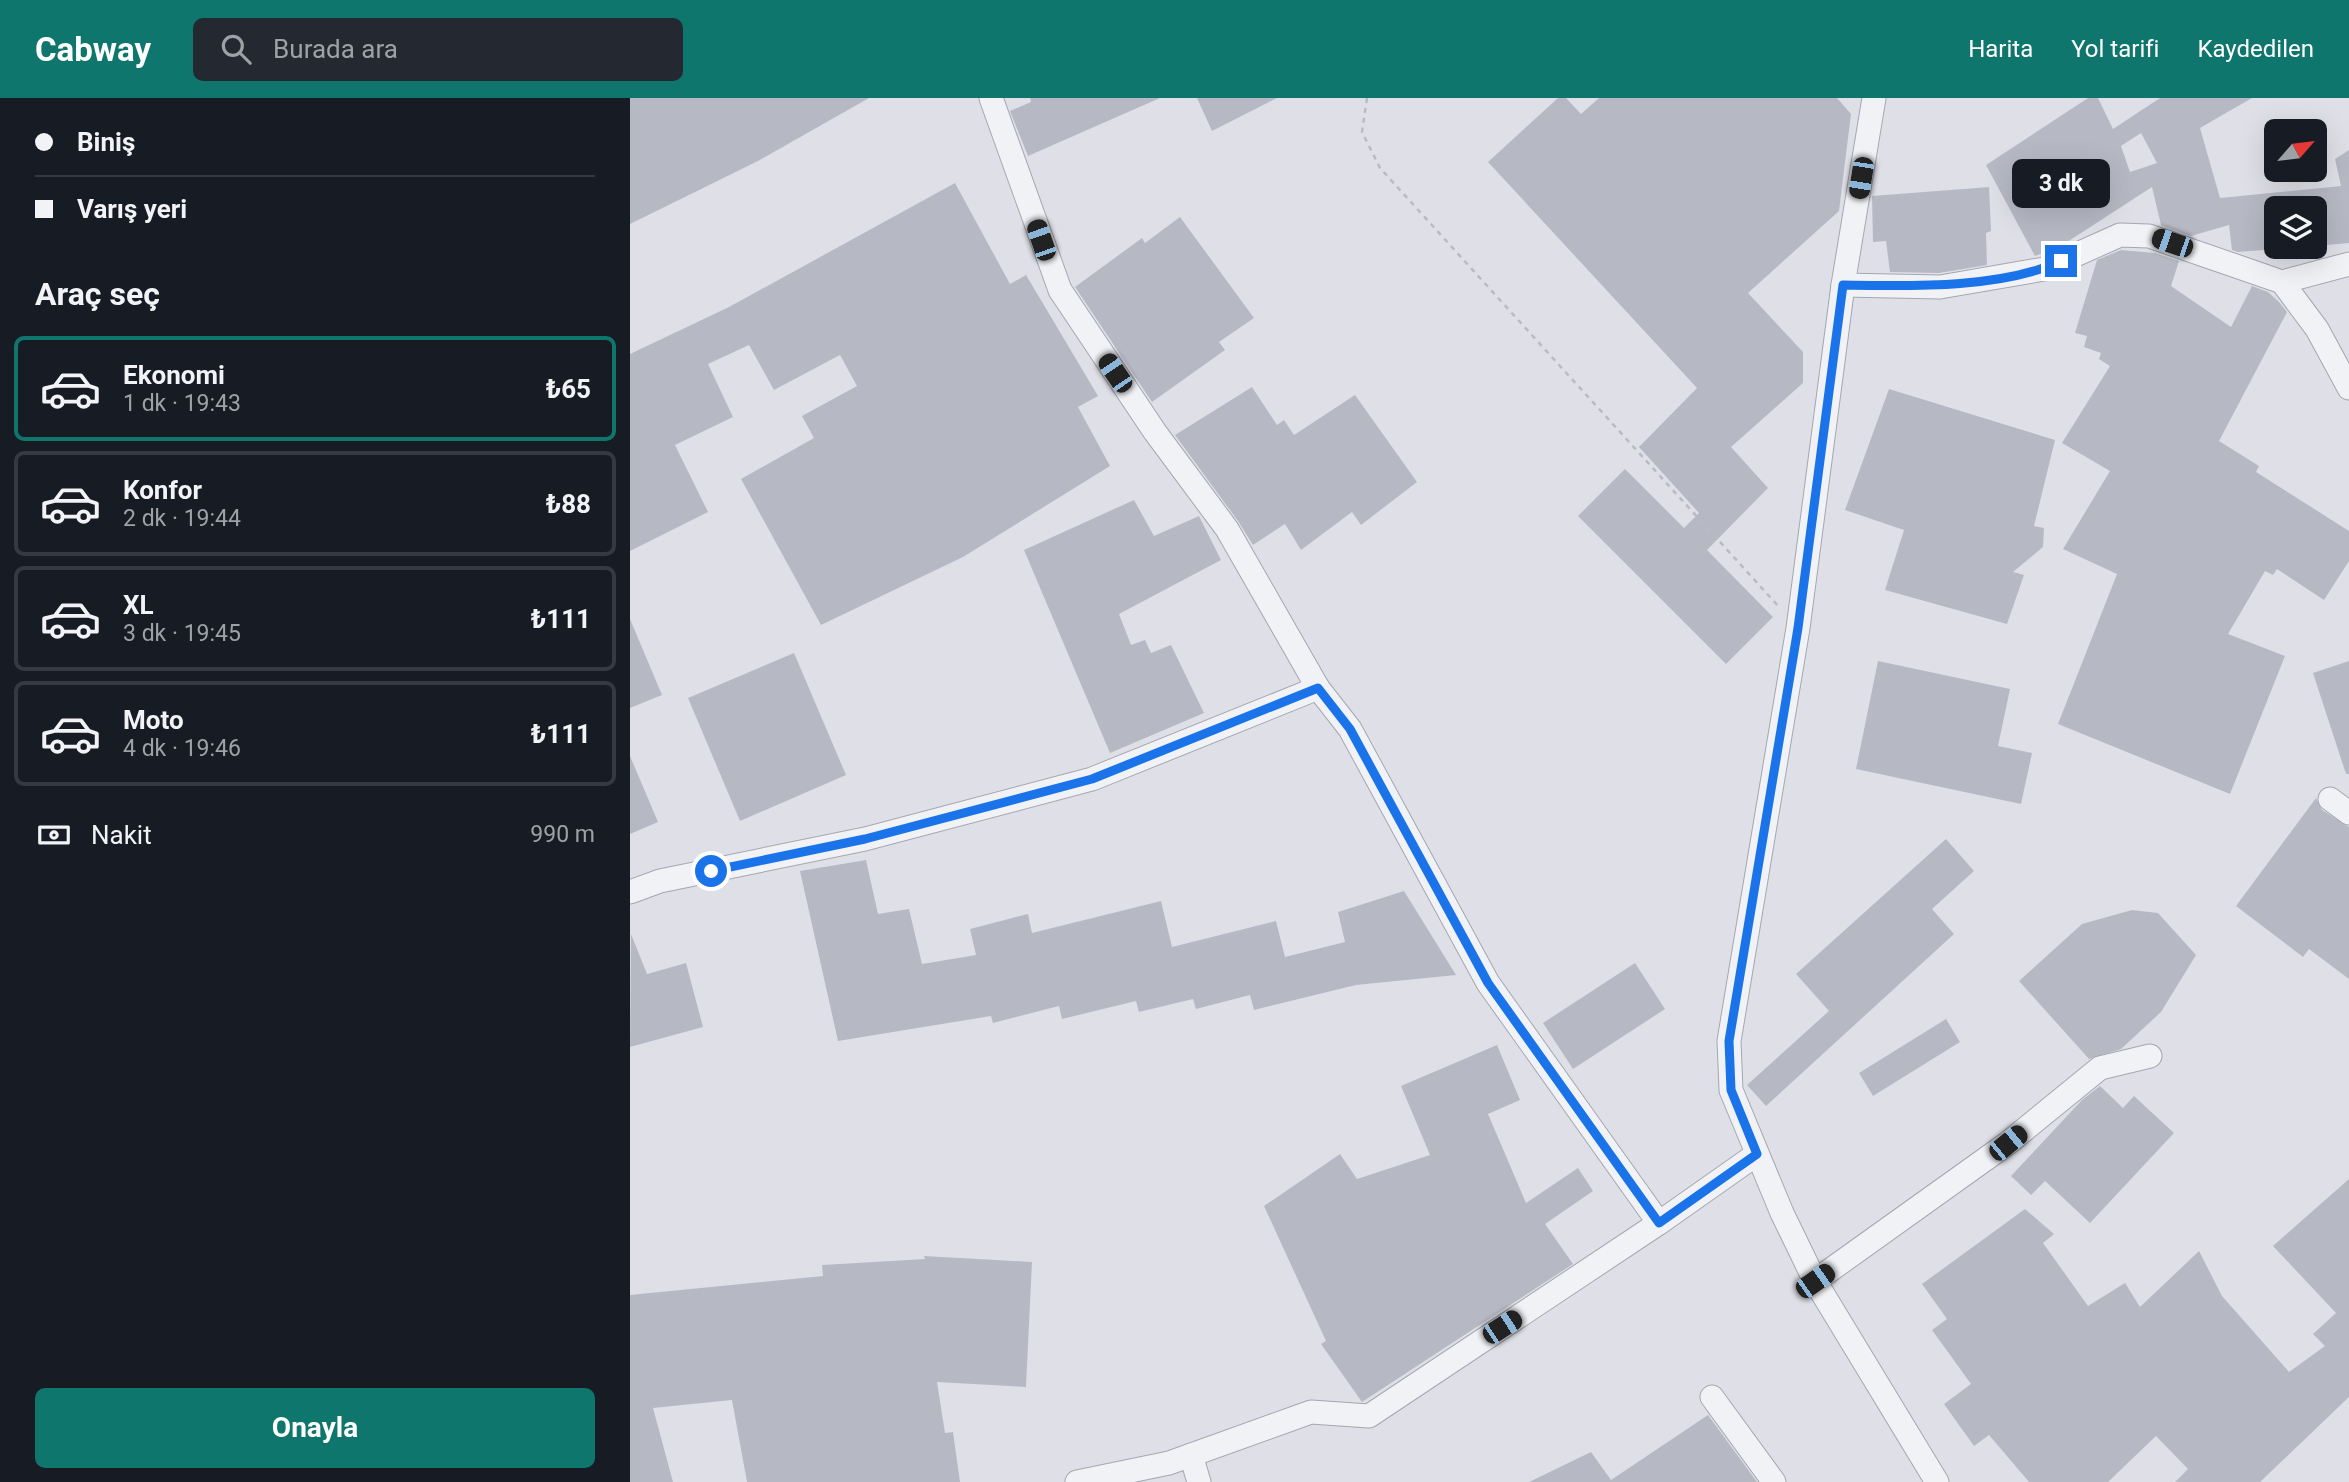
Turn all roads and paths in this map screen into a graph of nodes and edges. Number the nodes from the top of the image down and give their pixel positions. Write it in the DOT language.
graph roads {
  1 [pos="991,98"];
  2 [pos="1367,98"];
  3 [pos="1874,98"];
  4 [pos="2349,264"];
  5 [pos="2282,282"];
  6 [pos="1843,285"];
  7 [pos="2349,388"];
  8 [pos="1798,628"];
  9 [pos="1318,688"];
  10 [pos="2330,799"];
  11 [pos="2349,813"];
  12 [pos="630,892"];
  13 [pos="2150,1056"];
  14 [pos="1757,1154"];
  15 [pos="1659,1223"];
  16 [pos="1815,1281"];
  17 [pos="1712,1397"];
  18 [pos="1191,1455"];
  19 [pos="1077,1482"];
  20 [pos="1199,1482"];
  21 [pos="1774,1482"];
  22 [pos="1937,1482"];
  1 -- 9 [label="street"];
  2 -- 8 [label="path"];
  3 -- 6 [label="street"];
  4 -- 5 [label="street"];
  5 -- 6 [label="street"];
  5 -- 7 [label="street"];
  6 -- 8 [label="street"];
  8 -- 14 [label="street"];
  9 -- 12 [label="street"];
  9 -- 15 [label="street"];
  10 -- 11 [label="street"];
  13 -- 16 [label="street"];
  14 -- 15 [label="street"];
  14 -- 16 [label="street"];
  15 -- 18 [label="street"];
  16 -- 22 [label="street"];
  17 -- 21 [label="street"];
  18 -- 19 [label="street"];
  18 -- 20 [label="street"];
}
